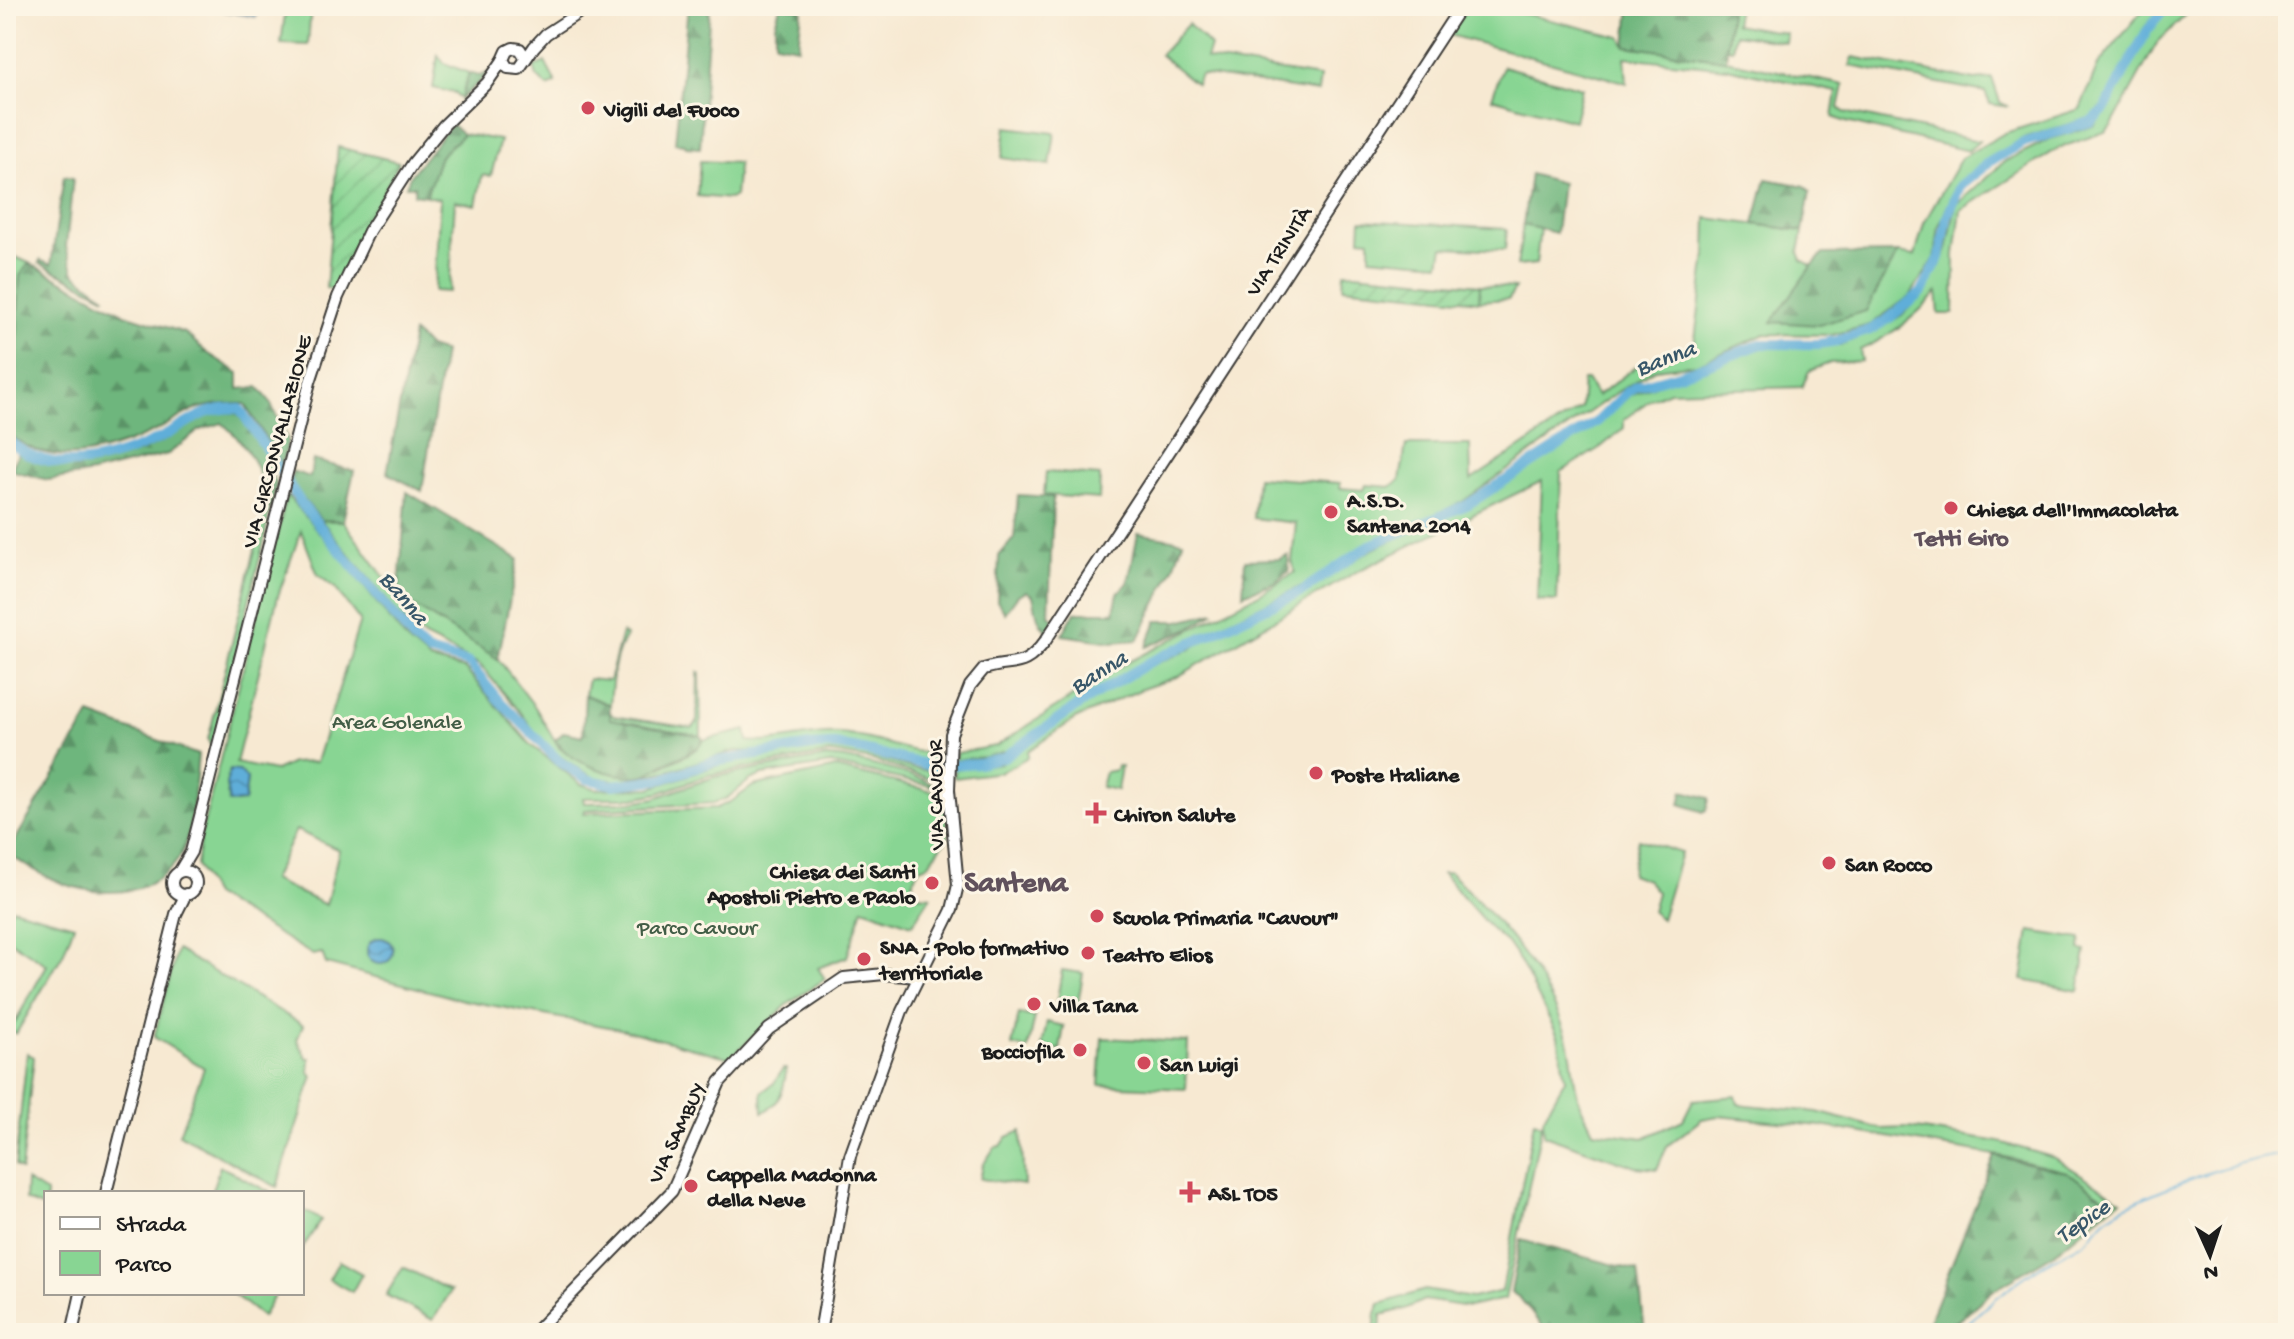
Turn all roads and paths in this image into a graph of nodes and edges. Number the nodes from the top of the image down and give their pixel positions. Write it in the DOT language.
graph roads {
  1 [pos="589,6"];
  2 [pos="1461,6"];
  3 [pos="546,34"];
  4 [pos="517,48"];
  5 [pos="525,57"];
  6 [pos="503,60"];
  7 [pos="511,70"];
  8 [pos="487,83"];
  9 [pos="1126,515"];
  10 [pos="191,852"];
  11 [pos="179,872"];
  12 [pos="192,875"];
  13 [pos="174,890"];
  14 [pos="186,894"];
  15 [pos="176,914"];
  16 [pos="917,977"];
  17 [pos="107,1191"];
  18 [pos="81,1295"];
  19 [pos="72,1333"];
  20 [pos="534,1333"];
  21 [pos="820,1333"];
  1 -- 3 [label="street"];
  2 -- 9 [label="street, VIA TRINITÀ"];
  3 -- 4 [label="street"];
  3 -- 5 [label="street"];
  4 -- 5 [label="street"];
  4 -- 6 [label="street"];
  5 -- 7 [label="street"];
  6 -- 7 [label="street"];
  6 -- 8 [label="street, VIA CIRCONVALLAZIONE"];
  7 -- 8 [label="street, VIA CIRCONVALLAZIONE"];
  8 -- 10 [label="street, VIA CIRCONVALLAZIONE"];
  9 -- 16 [label="street, VIA CAVOUR"];
  10 -- 11 [label="street, VIA CIRCONVALLAZIONE"];
  10 -- 12 [label="street, VIA CIRCONVALLAZIONE"];
  11 -- 12 [label="street"];
  11 -- 13 [label="street"];
  12 -- 14 [label="street"];
  13 -- 14 [label="street"];
  13 -- 15 [label="street"];
  14 -- 15 [label="street"];
  15 -- 17 [label="street"];
  16 -- 20 [label="street, VIA SAMBUY"];
  16 -- 21 [label="street, VIA CAVOUR"];
  18 -- 19 [label="street"];
}
